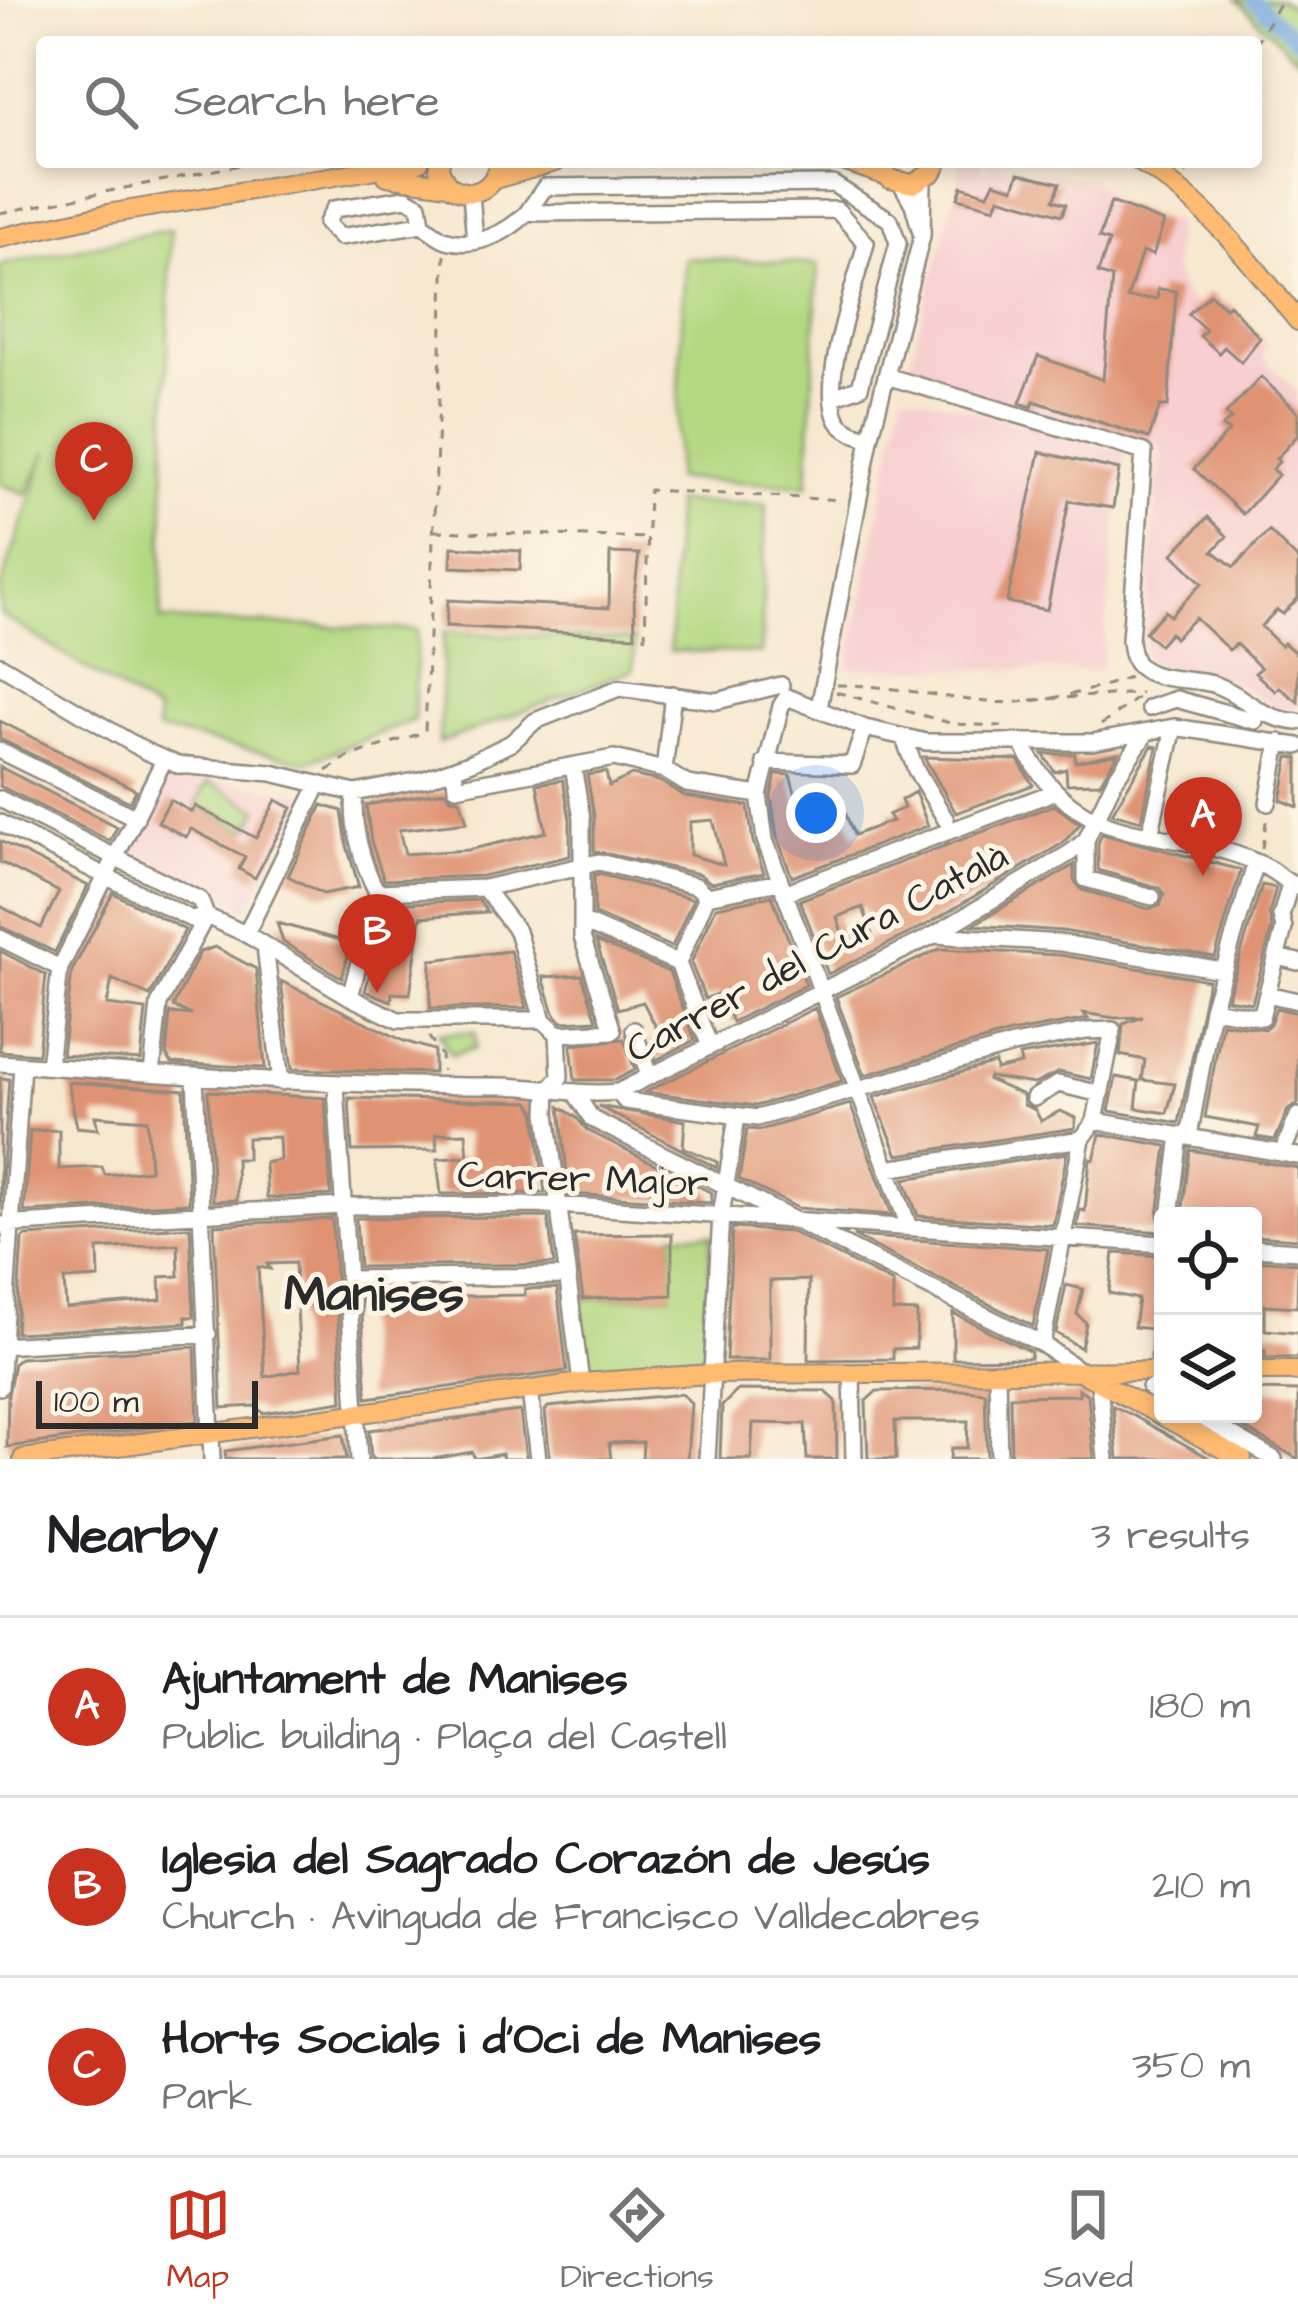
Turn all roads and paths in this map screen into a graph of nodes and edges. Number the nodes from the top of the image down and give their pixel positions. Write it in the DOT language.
graph roads {
  1 [pos="1281,0"];
  2 [pos="1259,36"];
  3 [pos="225,168"];
  4 [pos="388,168"];
  5 [pos="440,168"];
  6 [pos="933,168"];
  7 [pos="1149,168"];
  8 [pos="497,171"];
  9 [pos="887,173"];
  10 [pos="358,174"];
  11 [pos="923,180"];
  12 [pos="448,185"];
  13 [pos="471,194"];
  14 [pos="0,213"];
  15 [pos="527,213"];
  16 [pos="422,224"];
  17 [pos="922,236"];
  18 [pos="0,238"];
  19 [pos="446,240"];
  20 [pos="476,241"];
  21 [pos="1298,321"];
  22 [pos="886,376"];
  23 [pos="834,397"];
  24 [pos="870,439"];
  25 [pos="858,501"];
  26 [pos="434,531"];
  27 [pos="648,538"];
  28 [pos="645,638"];
  29 [pos="1132,655"];
  30 [pos="3,672"];
  31 [pos="822,686"];
  32 [pos="784,691"];
  33 [pos="673,694"];
  34 [pos="994,703"];
  35 [pos="819,707"];
  36 [pos="1149,708"];
  37 [pos="1262,719"];
  38 [pos="1298,722"];
  39 [pos="1111,725"];
  40 [pos="1001,726"];
  41 [pos="1174,727"];
  42 [pos="865,728"];
  43 [pos="1146,733"];
  44 [pos="904,739"];
  45 [pos="1272,740"];
  46 [pos="1022,742"];
  47 [pos="1298,746"];
  48 [pos="0,751"];
  49 [pos="164,760"];
  50 [pos="765,762"];
  51 [pos="573,767"];
  52 [pos="454,769"];
  53 [pos="664,770"];
  54 [pos="316,792"];
  55 [pos="1054,792"];
  56 [pos="356,793"];
  57 [pos="759,795"];
  58 [pos="0,800"];
  59 [pos="1268,803"];
  60 [pos="136,818"];
  61 [pos="946,820"];
  62 [pos="1096,822"];
  63 [pos="0,823"];
  64 [pos="1145,835"];
  65 [pos="1086,840"];
  66 [pos="115,860"];
  67 [pos="1258,863"];
  68 [pos="583,865"];
  69 [pos="106,876"];
  70 [pos="1294,885"];
  71 [pos="484,887"];
  72 [pos="781,887"];
  73 [pos="377,892"];
  74 [pos="707,896"];
  75 [pos="1152,897"];
  76 [pos="206,916"];
  77 [pos="583,922"];
  78 [pos="246,934"];
  79 [pos="934,935"];
  80 [pos="0,938"];
  81 [pos="265,946"];
  82 [pos="1277,958"];
  83 [pos="1298,962"];
  84 [pos="678,963"];
  85 [pos="60,968"];
  86 [pos="1222,970"];
  87 [pos="820,990"];
  88 [pos="1267,994"];
  89 [pos="350,997"];
  90 [pos="1298,1001"];
  91 [pos="1212,1009"];
  92 [pos="418,1020"];
  93 [pos="543,1020"];
  94 [pos="634,1030"];
  95 [pos="558,1034"];
  96 [pos="709,1044"];
  97 [pos="0,1063"];
  98 [pos="22,1065"];
  99 [pos="49,1066"];
  100 [pos="152,1073"];
  101 [pos="649,1076"];
  102 [pos="195,1077"];
  103 [pos="281,1082"];
  104 [pos="336,1086"];
  105 [pos="443,1086"];
  106 [pos="857,1089"];
  107 [pos="548,1091"];
  108 [pos="618,1092"];
  109 [pos="1101,1094"];
  110 [pos="577,1096"];
  111 [pos="1034,1098"];
  112 [pos="1298,1116"];
  113 [pos="737,1117"];
  114 [pos="1095,1121"];
  115 [pos="1185,1136"];
  116 [pos="1082,1139"];
  117 [pos="1290,1155"];
  118 [pos="887,1169"];
  119 [pos="726,1186"];
  120 [pos="557,1205"];
  121 [pos="343,1206"];
  122 [pos="1171,1207"];
  123 [pos="203,1214"];
  124 [pos="721,1214"];
  125 [pos="802,1221"];
  126 [pos="5,1224"];
  127 [pos="909,1227"];
  128 [pos="1063,1237"];
  129 [pos="1154,1243"];
  130 [pos="1262,1249"];
  131 [pos="1298,1251"];
  132 [pos="566,1276"];
  133 [pos="348,1279"];
  134 [pos="208,1334"];
  135 [pos="1042,1344"];
  136 [pos="1,1346"];
  137 [pos="1132,1371"];
  138 [pos="1154,1371"];
  139 [pos="1262,1371"];
  140 [pos="1298,1371"];
  141 [pos="852,1373"];
  142 [pos="711,1374"];
  143 [pos="997,1374"];
  144 [pos="1091,1378"];
  145 [pos="581,1383"];
  146 [pos="0,1387"];
  147 [pos="530,1390"];
  148 [pos="1124,1393"];
  149 [pos="353,1414"];
  150 [pos="1211,1423"];
  151 [pos="213,1434"];
  152 [pos="23,1459"];
  153 [pos="212,1459"];
  154 [pos="359,1459"];
  155 [pos="538,1459"];
  156 [pos="707,1459"];
  157 [pos="854,1459"];
  158 [pos="1000,1459"];
  159 [pos="1106,1459"];
  160 [pos="1242,1459"];
  161 [pos="1274,1459"];
  1 -- 2 [label="path"];
  3 -- 14 [label="path"];
  4 -- 10 [label="main road"];
  5 -- 12 [label="main road"];
  6 -- 11 [label="main road"];
  7 -- 21 [label="main road"];
  8 -- 13 [label="main road"];
  9 -- 11 [label="main road"];
  9 -- 17 [label="street"];
  10 -- 12 [label="main road"];
  10 -- 18 [label="main road"];
  11 -- 17 [label="street"];
  12 -- 13 [label="main road"];
  13 -- 20 [label="street"];
  15 -- 20 [label="street"];
  15 -- 23 [label="street"];
  15 -- 23 [label="street"];
  16 -- 16 [label="street"];
  16 -- 19 [label="street"];
  17 -- 22 [label="street"];
  19 -- 20 [label="street"];
  19 -- 26 [label="path"];
  22 -- 24 [label="street"];
  22 -- 29 [label="street"];
  23 -- 24 [label="street"];
  24 -- 25 [label="street"];
  25 -- 27 [label="path"];
  25 -- 31 [label="street"];
  26 -- 27 [label="path"];
  26 -- 54 [label="path"];
  27 -- 28 [label="path"];
  29 -- 34 [label="path"];
  29 -- 37 [label="street"];
  30 -- 49 [label="street"];
  31 -- 34 [label="path"];
  31 -- 35 [label="street"];
  31 -- 40 [label="path"];
  32 -- 33 [label="street"];
  32 -- 35 [label="street"];
  32 -- 50 [label="street"];
  33 -- 52 [label="street"];
  33 -- 53 [label="street"];
  34 -- 39 [label="path"];
  35 -- 42 [label="street"];
  36 -- 37 [label="street"];
  37 -- 38 [label="street"];
  37 -- 45 [label="street"];
  41 -- 43 [label="street"];
  41 -- 45 [label="street"];
  41 -- 64 [label="street"];
  42 -- 44 [label="street"];
  42 -- 50 [label="street"];
  43 -- 46 [label="street"];
  43 -- 62 [label="street, Carrer del Cura Català"];
  44 -- 46 [label="street"];
  44 -- 61 [label="street"];
  45 -- 47 [label="street"];
  45 -- 59 [label="street"];
  46 -- 55 [label="street"];
  48 -- 60 [label="street"];
  49 -- 54 [label="street"];
  49 -- 60 [label="street"];
  50 -- 57 [label="street"];
  51 -- 52 [label="street"];
  51 -- 53 [label="street"];
  51 -- 68 [label="street"];
  52 -- 56 [label="street"];
  53 -- 57 [label="street"];
  54 -- 56 [label="street"];
  54 -- 78 [label="street"];
  55 -- 62 [label="street"];
  55 -- 72 [label="street"];
  56 -- 73 [label="street"];
  57 -- 72 [label="street"];
  58 -- 66 [label="street"];
  59 -- 67 [label="path"];
  60 -- 66 [label="street"];
  62 -- 64 [label="street"];
  62 -- 65 [label="street, Carrer del Cura Català"];
  63 -- 69 [label="street"];
  64 -- 67 [label="street"];
  65 -- 75 [label="street"];
  65 -- 79 [label="street, Carrer del Cura Català"];
  66 -- 69 [label="street"];
  66 -- 76 [label="street"];
  67 -- 70 [label="street"];
  67 -- 86 [label="street"];
  68 -- 71 [label="street"];
  68 -- 74 [label="street"];
  68 -- 77 [label="street"];
  69 -- 76 [label="street"];
  69 -- 85 [label="street"];
  70 -- 82 [label="street"];
  71 -- 73 [label="street"];
  71 -- 93 [label="street"];
  72 -- 74 [label="street"];
  72 -- 87 [label="street"];
  73 -- 89 [label="street"];
  74 -- 84 [label="street"];
  76 -- 78 [label="street"];
  76 -- 100 [label="street"];
  77 -- 84 [label="street"];
  77 -- 95 [label="street"];
  78 -- 81 [label="street"];
  79 -- 86 [label="street"];
  79 -- 87 [label="street, Carrer del Cura Català"];
  80 -- 85 [label="street"];
  81 -- 89 [label="street"];
  81 -- 103 [label="street"];
  82 -- 83 [label="street"];
  82 -- 88 [label="street"];
  84 -- 96 [label="street"];
  85 -- 99 [label="street"];
  86 -- 91 [label="street"];
  87 -- 96 [label="street, Carrer del Cura Català"];
  87 -- 106 [label="street"];
  88 -- 90 [label="street"];
  88 -- 91 [label="street"];
  89 -- 92 [label="street"];
  91 -- 115 [label="street"];
  92 -- 93 [label="street"];
  92 -- 105 [label="path"];
  93 -- 95 [label="street"];
  94 -- 101 [label="street"];
  95 -- 107 [label="street"];
  96 -- 101 [label="street, Carrer del Cura Català"];
  97 -- 98 [label="street, Carrer del Cura Català"];
  98 -- 99 [label="street, Carrer del Cura Català"];
  98 -- 126 [label="street"];
  99 -- 100 [label="street, Carrer del Cura Català"];
  100 -- 102 [label="street, Carrer del Cura Català"];
  101 -- 108 [label="street, Carrer del Cura Català"];
  102 -- 103 [label="street, Carrer del Cura Català"];
  102 -- 123 [label="street"];
  103 -- 104 [label="street, Carrer del Cura Català"];
  104 -- 105 [label="street, Carrer del Cura Català"];
  104 -- 121 [label="street"];
  105 -- 107 [label="street, Carrer del Cura Català"];
  106 -- 109 [label="street"];
  106 -- 113 [label="street"];
  106 -- 118 [label="street"];
  107 -- 110 [label="street, Carrer del Cura Català"];
  107 -- 120 [label="street"];
  108 -- 110 [label="street, Carrer del Cura Català"];
  108 -- 113 [label="street"];
  109 -- 111 [label="street"];
  109 -- 114 [label="street"];
  110 -- 119 [label="street"];
  112 -- 117 [label="street"];
  113 -- 119 [label="street"];
  114 -- 115 [label="street"];
  114 -- 116 [label="street"];
  115 -- 117 [label="street"];
  115 -- 122 [label="street"];
  116 -- 118 [label="street"];
  116 -- 128 [label="street"];
  118 -- 127 [label="street"];
  119 -- 124 [label="street"];
  119 -- 125 [label="street"];
  120 -- 121 [label="street, Carrer Major"];
  120 -- 124 [label="street, Carrer Major"];
  120 -- 132 [label="street"];
  121 -- 123 [label="street, Carrer Major"];
  121 -- 133 [label="street"];
  123 -- 126 [label="street, Carrer Major"];
  123 -- 134 [label="street"];
  124 -- 125 [label="street, Carrer Major"];
  124 -- 142 [label="street"];
  125 -- 127 [label="street, Carrer Major"];
  125 -- 135 [label="street"];
  126 -- 136 [label="street"];
  127 -- 128 [label="street, Carrer Major"];
  128 -- 129 [label="street, Carrer Major"];
  128 -- 135 [label="street"];
  130 -- 131 [label="street"];
  132 -- 133 [label="street"];
  132 -- 145 [label="street"];
  133 -- 149 [label="street"];
  134 -- 136 [label="street"];
  134 -- 151 [label="street"];
  135 -- 144 [label="street"];
  136 -- 146 [label="street"];
  137 -- 138 [label="main road"];
  137 -- 144 [label="main road"];
  137 -- 148 [label="street"];
  139 -- 140 [label="main road"];
  141 -- 142 [label="main road"];
  141 -- 143 [label="main road"];
  141 -- 157 [label="street"];
  142 -- 145 [label="main road"];
  142 -- 156 [label="street"];
  143 -- 144 [label="main road"];
  143 -- 158 [label="street"];
  144 -- 148 [label="main road"];
  144 -- 159 [label="street"];
  145 -- 147 [label="main road"];
  147 -- 149 [label="main road"];
  147 -- 155 [label="street"];
  148 -- 160 [label="main road"];
  149 -- 151 [label="main road"];
  149 -- 154 [label="street"];
  150 -- 161 [label="street"];
  151 -- 152 [label="main road"];
  151 -- 153 [label="street"];
}
